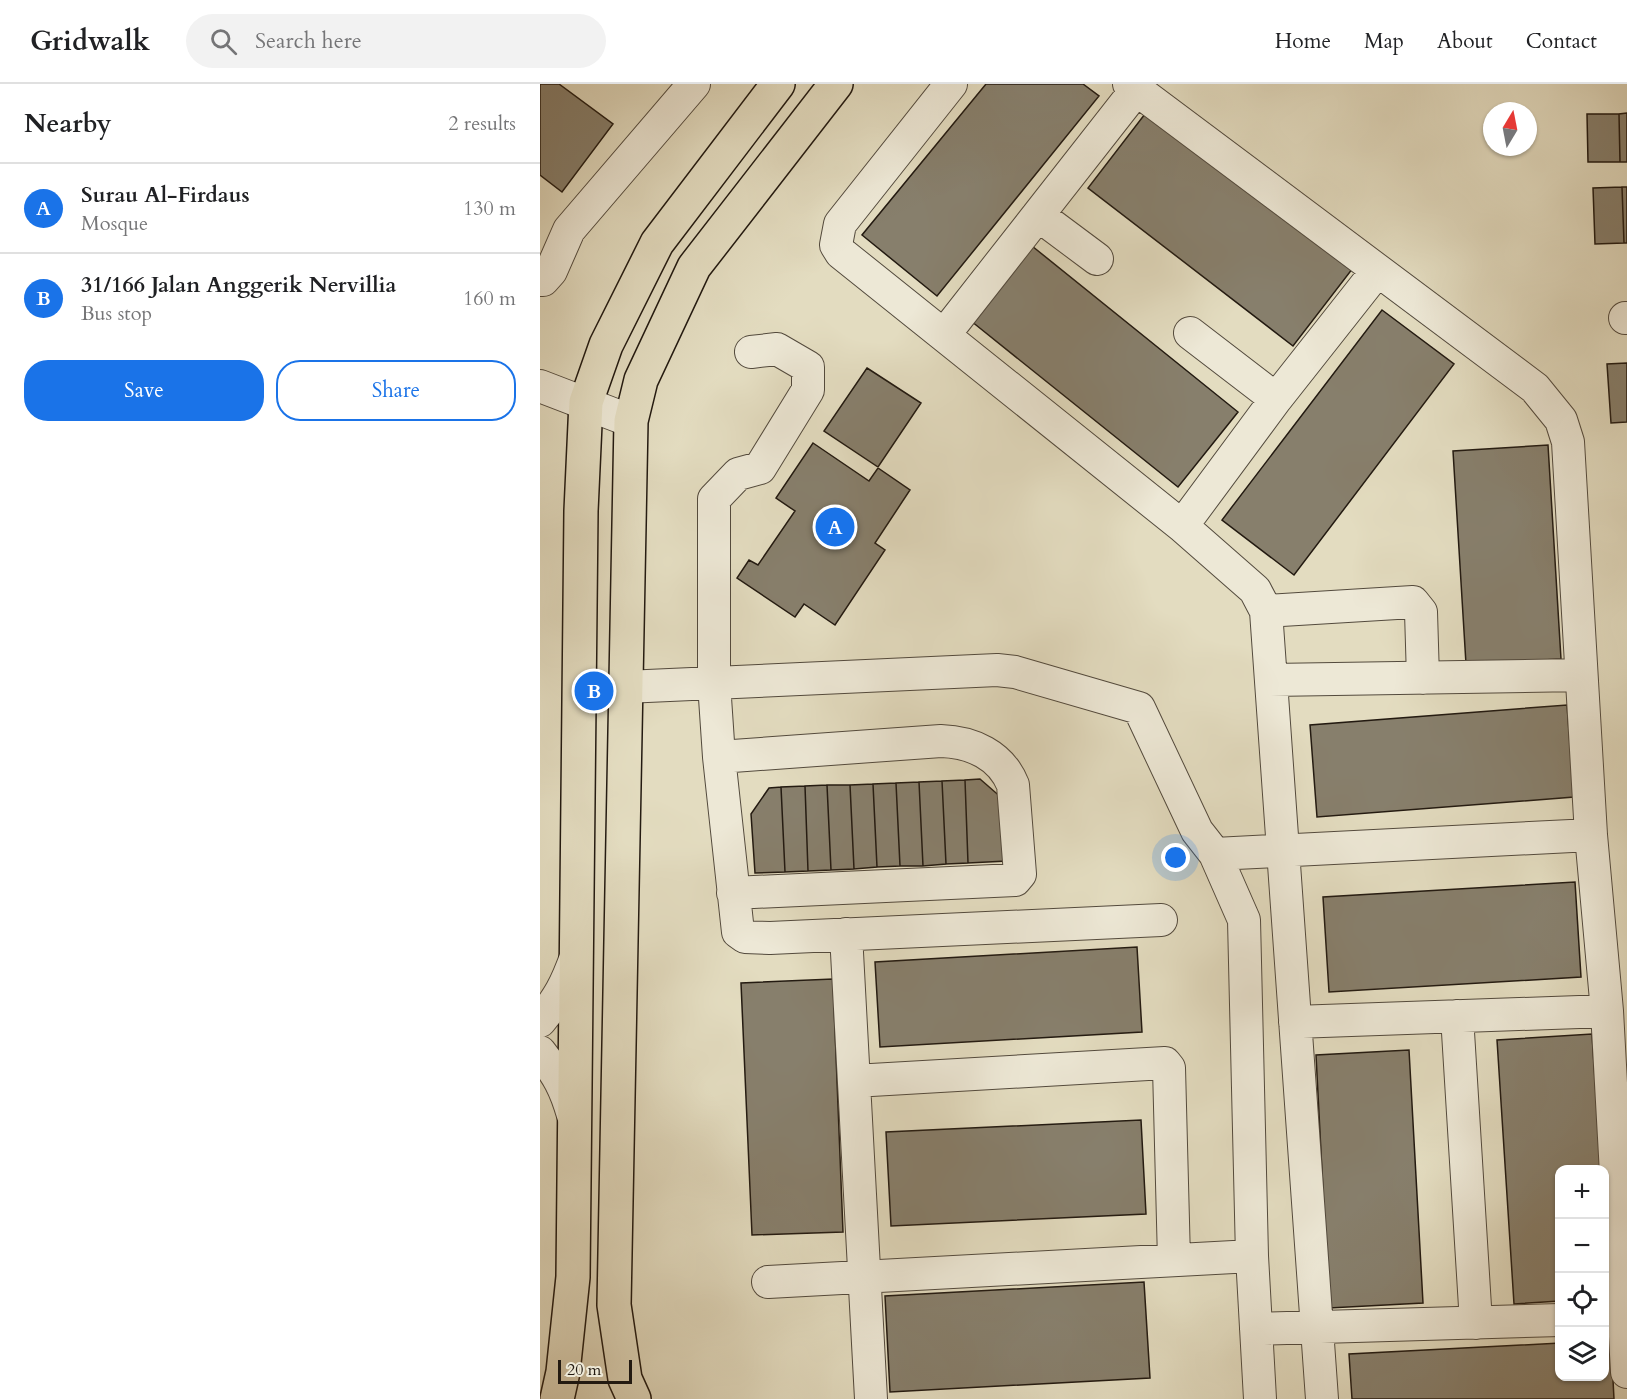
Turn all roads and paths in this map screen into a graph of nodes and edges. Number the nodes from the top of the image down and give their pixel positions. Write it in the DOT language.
graph roads {
  1 [pos="694,84"];
  2 [pos="778,84"];
  3 [pos="836,84"];
  4 [pos="951,84"];
  5 [pos="1132,87"];
  6 [pos="1038,215"];
  7 [pos="1097,259"];
  8 [pos="1377,271"];
  9 [pos="540,280"];
  10 [pos="1190,333"];
  11 [pos="944,335"];
  12 [pos="751,352"];
  13 [pos="540,386"];
  14 [pos="1276,399"];
  15 [pos="586,402"];
  16 [pos="631,421"];
  17 [pos="1182,526"];
  18 [pos="1266,610"];
  19 [pos="1581,675"];
  20 [pos="1423,678"];
  21 [pos="1271,680"];
  22 [pos="714,683"];
  23 [pos="625,687"];
  24 [pos="719,757"];
  25 [pos="1591,835"];
  26 [pos="1283,851"];
  27 [pos="1215,854"];
  28 [pos="733,893"];
  29 [pos="1161,920"];
  30 [pos="846,934"];
  31 [pos="577,954"];
  32 [pos="1608,1011"];
  33 [pos="1457,1016"];
  34 [pos="540,1021"];
  35 [pos="1295,1022"];
  36 [pos="540,1052"];
  37 [pos="854,1082"];
  38 [pos="574,1119"];
  39 [pos="1252,1256"];
  40 [pos="1174,1260"];
  41 [pos="865,1276"];
  42 [pos="768,1282"];
  43 [pos="1615,1319"];
  44 [pos="1555,1320"];
  45 [pos="1476,1323"];
  46 [pos="1317,1327"];
  47 [pos="1256,1329"];
  48 [pos="1627,1372"];
  49 [pos="557,1399"];
  50 [pos="634,1399"];
  51 [pos="871,1399"];
  52 [pos="1260,1399"];
  53 [pos="1322,1399"];
  1 -- 9 [label="street"];
  2 -- 15 [label="main road"];
  3 -- 16 [label="main road"];
  4 -- 11 [label="street"];
  5 -- 6 [label="street"];
  5 -- 8 [label="street"];
  6 -- 7 [label="street"];
  6 -- 11 [label="street"];
  8 -- 14 [label="street"];
  8 -- 19 [label="street"];
  10 -- 14 [label="street"];
  11 -- 17 [label="street"];
  12 -- 22 [label="street"];
  13 -- 15 [label="street"];
  14 -- 17 [label="street"];
  15 -- 16 [label="street"];
  15 -- 31 [label="main road"];
  16 -- 23 [label="main road"];
  17 -- 18 [label="street"];
  18 -- 20 [label="street"];
  18 -- 21 [label="street"];
  19 -- 20 [label="street"];
  19 -- 25 [label="street"];
  20 -- 21 [label="street"];
  21 -- 26 [label="street"];
  22 -- 23 [label="street"];
  22 -- 24 [label="street"];
  22 -- 27 [label="street"];
  23 -- 50 [label="main road"];
  24 -- 28 [label="street"];
  24 -- 28 [label="street"];
  25 -- 26 [label="street"];
  25 -- 32 [label="street"];
  26 -- 27 [label="street"];
  26 -- 35 [label="street"];
  27 -- 39 [label="street"];
  28 -- 30 [label="street"];
  29 -- 30 [label="street"];
  30 -- 37 [label="street"];
  31 -- 34 [label="street"];
  31 -- 38 [label="main road"];
  32 -- 33 [label="street"];
  32 -- 43 [label="street"];
  33 -- 35 [label="street"];
  33 -- 45 [label="street"];
  35 -- 46 [label="street"];
  36 -- 38 [label="street"];
  37 -- 40 [label="street"];
  37 -- 41 [label="street"];
  38 -- 49 [label="main road"];
  39 -- 40 [label="street"];
  39 -- 47 [label="street"];
  40 -- 41 [label="street"];
  41 -- 42 [label="street"];
  41 -- 51 [label="street"];
  43 -- 48 [label="street"];
  44 -- 45 [label="street"];
  45 -- 46 [label="street"];
  46 -- 47 [label="street"];
  46 -- 53 [label="street"];
  47 -- 52 [label="street"];
}
